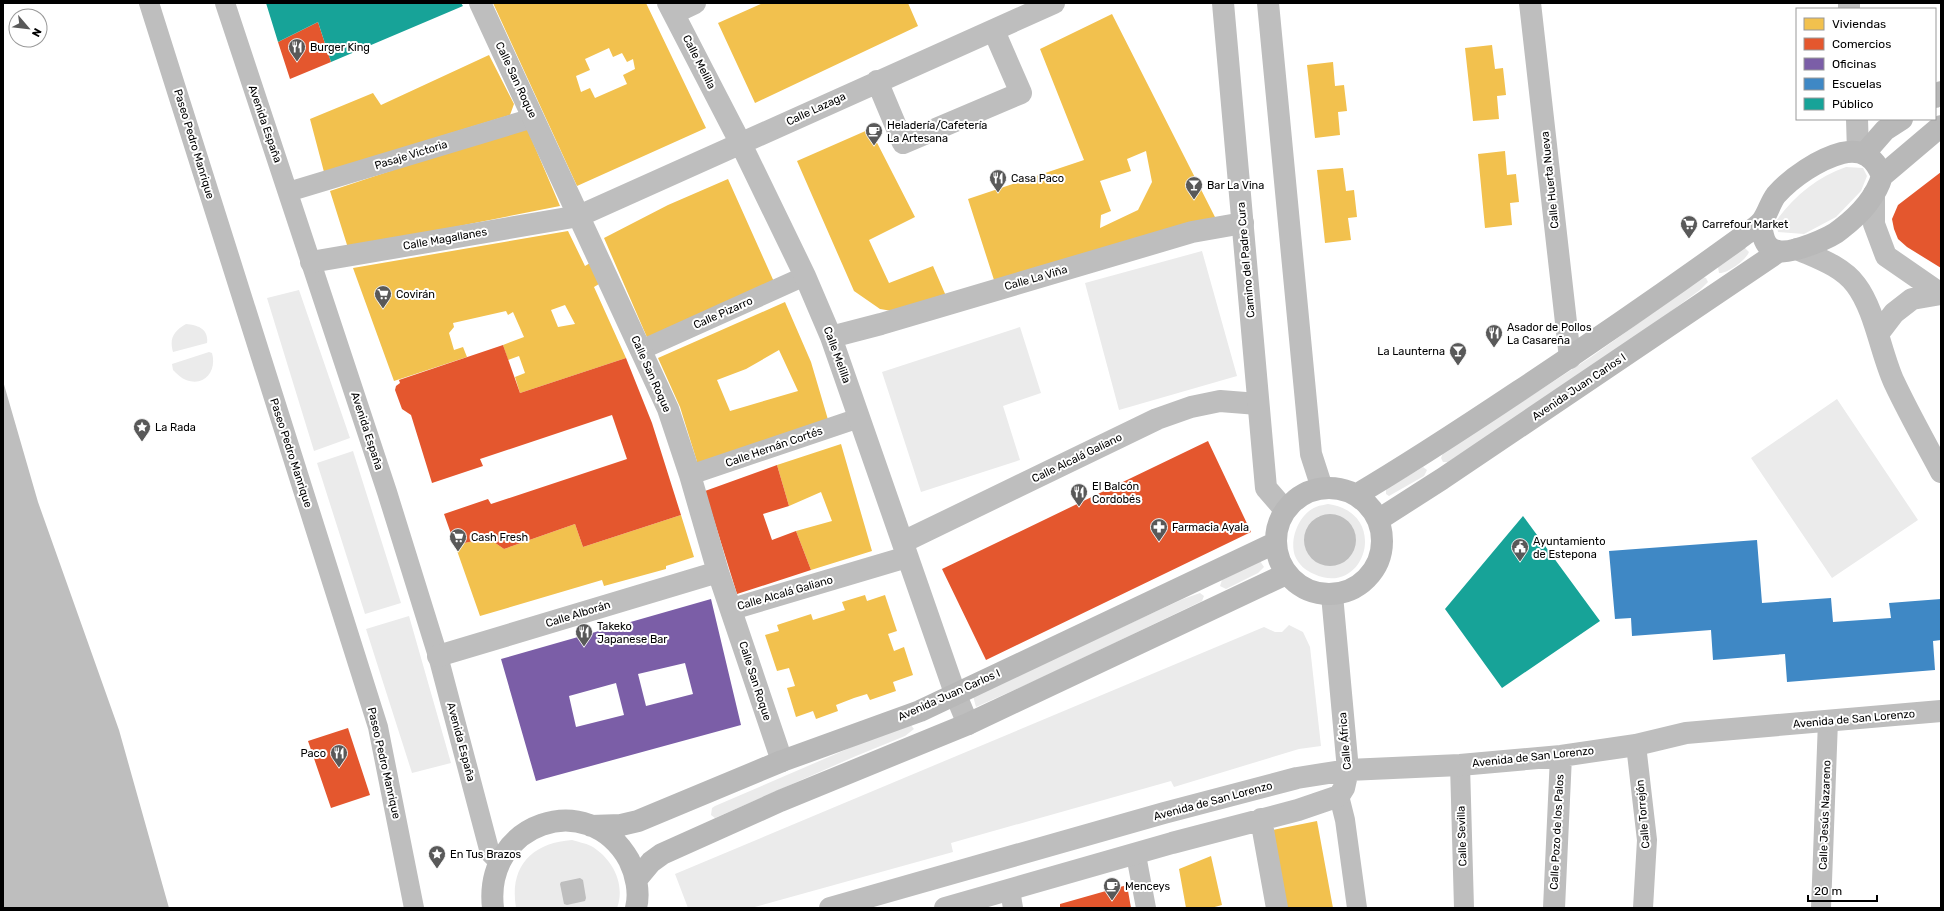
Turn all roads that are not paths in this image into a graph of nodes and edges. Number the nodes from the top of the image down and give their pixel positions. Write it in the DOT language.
graph roads {
  1 [pos="149,3"];
  2 [pos="225,3"];
  3 [pos="480,3"];
  4 [pos="695,3"];
  5 [pos="1054,3"];
  6 [pos="1223,3"];
  7 [pos="1268,3"];
  8 [pos="1530,3"];
  9 [pos="671,8"];
  10 [pos="994,31"];
  11 [pos="876,81"];
  12 [pos="533,118"];
  13 [pos="1857,120"];
  14 [pos="1900,120"];
  15 [pos="1941,126"];
  16 [pos="741,144"];
  17 [pos="1861,153"];
  18 [pos="1878,185"];
  19 [pos="288,192"];
  20 [pos="579,216"];
  21 [pos="1761,222"];
  22 [pos="1243,223"];
  23 [pos="1787,250"];
  24 [pos="311,262"];
  25 [pos="805,276"];
  26 [pos="1941,294"];
  27 [pos="1878,334"];
  28 [pos="831,336"];
  29 [pos="642,350"];
  30 [pos="1570,358"];
  31 [pos="1258,404"];
  32 [pos="859,418"];
  33 [pos="1941,472"];
  34 [pos="690,475"];
  35 [pos="1322,488"];
  36 [pos="1356,495"];
  37 [pos="1285,510"];
  38 [pos="1378,520"];
  39 [pos="1275,543"];
  40 [pos="905,550"];
  41 [pos="718,572"];
  42 [pos="1286,574"];
  43 [pos="1332,595"];
  44 [pos="732,608"];
  45 [pos="438,656"];
  46 [pos="955,693"];
  47 [pos="1941,710"];
  48 [pos="1828,721"];
  49 [pos="968,724"];
  50 [pos="1636,745"];
  51 [pos="1561,756"];
  52 [pos="782,761"];
  53 [pos="1460,765"];
  54 [pos="1348,770"];
  55 [pos="1338,796"];
  56 [pos="1261,819"];
  57 [pos="1129,824"];
  58 [pos="591,826"];
  59 [pos="1136,854"];
  60 [pos="1002,859"];
  61 [pos="499,862"];
  62 [pos="636,880"];
  63 [pos="1011,899"];
  64 [pos="414,908"];
  65 [pos="493,908"];
  66 [pos="636,908"];
  67 [pos="830,908"];
  68 [pos="945,908"];
  69 [pos="1146,908"];
  70 [pos="1277,908"];
  71 [pos="1357,908"];
  72 [pos="1464,908"];
  73 [pos="1554,908"];
  74 [pos="1643,908"];
  75 [pos="1822,908"];
  1 -- 64 [label="street, Paseo Pedro Manrique"];
  2 -- 19 [label="street, Avenida España"];
  3 -- 12 [label="street, Calle San Roque"];
  4 -- 9 [label="street"];
  5 -- 10 [label="street, Calle Lazaga"];
  6 -- 22 [label="street, Camino del Padre Cura"];
  7 -- 35 [label="street"];
  8 -- 30 [label="street, Calle Huerta Nueva"];
  9 -- 16 [label="street, Calle Melilla"];
  10 -- 11 [label="street, Calle Lazaga"];
  10 -- 11 [label="street"];
  11 -- 16 [label="street, Calle Lazaga"];
  12 -- 19 [label="street, Pasaje Victoria"];
  12 -- 20 [label="street, Calle San Roque"];
  13 -- 17 [label="street"];
  14 -- 17 [label="main road"];
  15 -- 18 [label="main road"];
  16 -- 20 [label="street, Calle Lazaga"];
  16 -- 25 [label="street, Calle Melilla"];
  17 -- 18 [label="main road"];
  17 -- 21 [label="main road"];
  18 -- 23 [label="main road, Avenida Juan Carlos I"];
  18 -- 26 [label="street"];
  19 -- 24 [label="street, Avenida España"];
  20 -- 24 [label="street, Calle Magallanes"];
  20 -- 29 [label="street, Calle San Roque"];
  21 -- 23 [label="main road"];
  21 -- 30 [label="main road"];
  22 -- 28 [label="street, Calle La Viña"];
  22 -- 31 [label="street, Camino del Padre Cura"];
  23 -- 27 [label="street"];
  23 -- 38 [label="main road, Avenida Juan Carlos I"];
  24 -- 45 [label="street, Avenida España"];
  25 -- 28 [label="street, Calle Melilla"];
  25 -- 29 [label="street, Calle Pizarro"];
  26 -- 27 [label="street"];
  27 -- 33 [label="street"];
  28 -- 32 [label="street, Calle Melilla"];
  29 -- 34 [label="street, Calle San Roque"];
  30 -- 36 [label="main road"];
  31 -- 37 [label="street, Camino del Padre Cura"];
  31 -- 40 [label="street, Calle Alcalá Galiano"];
  32 -- 34 [label="street, Calle Hernán Cortés"];
  32 -- 40 [label="street, Calle Melilla"];
  34 -- 41 [label="street, Calle San Roque"];
  35 -- 36 [label="main road"];
  35 -- 37 [label="main road"];
  36 -- 38 [label="main road"];
  37 -- 39 [label="main road"];
  38 -- 43 [label="main road"];
  39 -- 42 [label="main road"];
  39 -- 46 [label="main road, Avenida Juan Carlos I"];
  40 -- 44 [label="street, Calle Alcalá Galiano"];
  40 -- 46 [label="street, Calle Melilla"];
  41 -- 44 [label="street, Calle San Roque"];
  41 -- 45 [label="street, Calle Alborán"];
  42 -- 43 [label="main road"];
  42 -- 49 [label="main road"];
  43 -- 54 [label="street, Calle África"];
  44 -- 52 [label="street, Calle San Roque"];
  45 -- 61 [label="street, Avenida España"];
  46 -- 49 [label="street, Calle Melilla"];
  46 -- 52 [label="main road, Avenida Juan Carlos I"];
  47 -- 48 [label="street, Avenida de San Lorenzo"];
  48 -- 50 [label="street, Avenida de San Lorenzo"];
  48 -- 75 [label="street, Calle Jesús Nazareno"];
  49 -- 62 [label="main road"];
  50 -- 51 [label="street, Avenida de San Lorenzo"];
  50 -- 74 [label="street, Calle Torrejón"];
  51 -- 53 [label="street, Avenida de San Lorenzo"];
  51 -- 73 [label="street, Calle Pozo de los Palos"];
  52 -- 58 [label="main road, Avenida Juan Carlos I"];
  53 -- 54 [label="street, Avenida de San Lorenzo"];
  53 -- 72 [label="street, Calle Sevilla"];
  54 -- 55 [label="street, Calle África"];
  54 -- 57 [label="street, Avenida de San Lorenzo"];
  55 -- 56 [label="street"];
  55 -- 71 [label="street"];
  56 -- 59 [label="street"];
  56 -- 70 [label="street"];
  57 -- 59 [label="street"];
  57 -- 60 [label="street, Avenida de San Lorenzo"];
  58 -- 61 [label="main road"];
  58 -- 62 [label="main road"];
  59 -- 63 [label="street"];
  59 -- 69 [label="street"];
  60 -- 63 [label="street"];
  60 -- 67 [label="street, Avenida de San Lorenzo"];
  61 -- 65 [label="main road"];
  62 -- 66 [label="main road"];
  63 -- 68 [label="street"];
}
